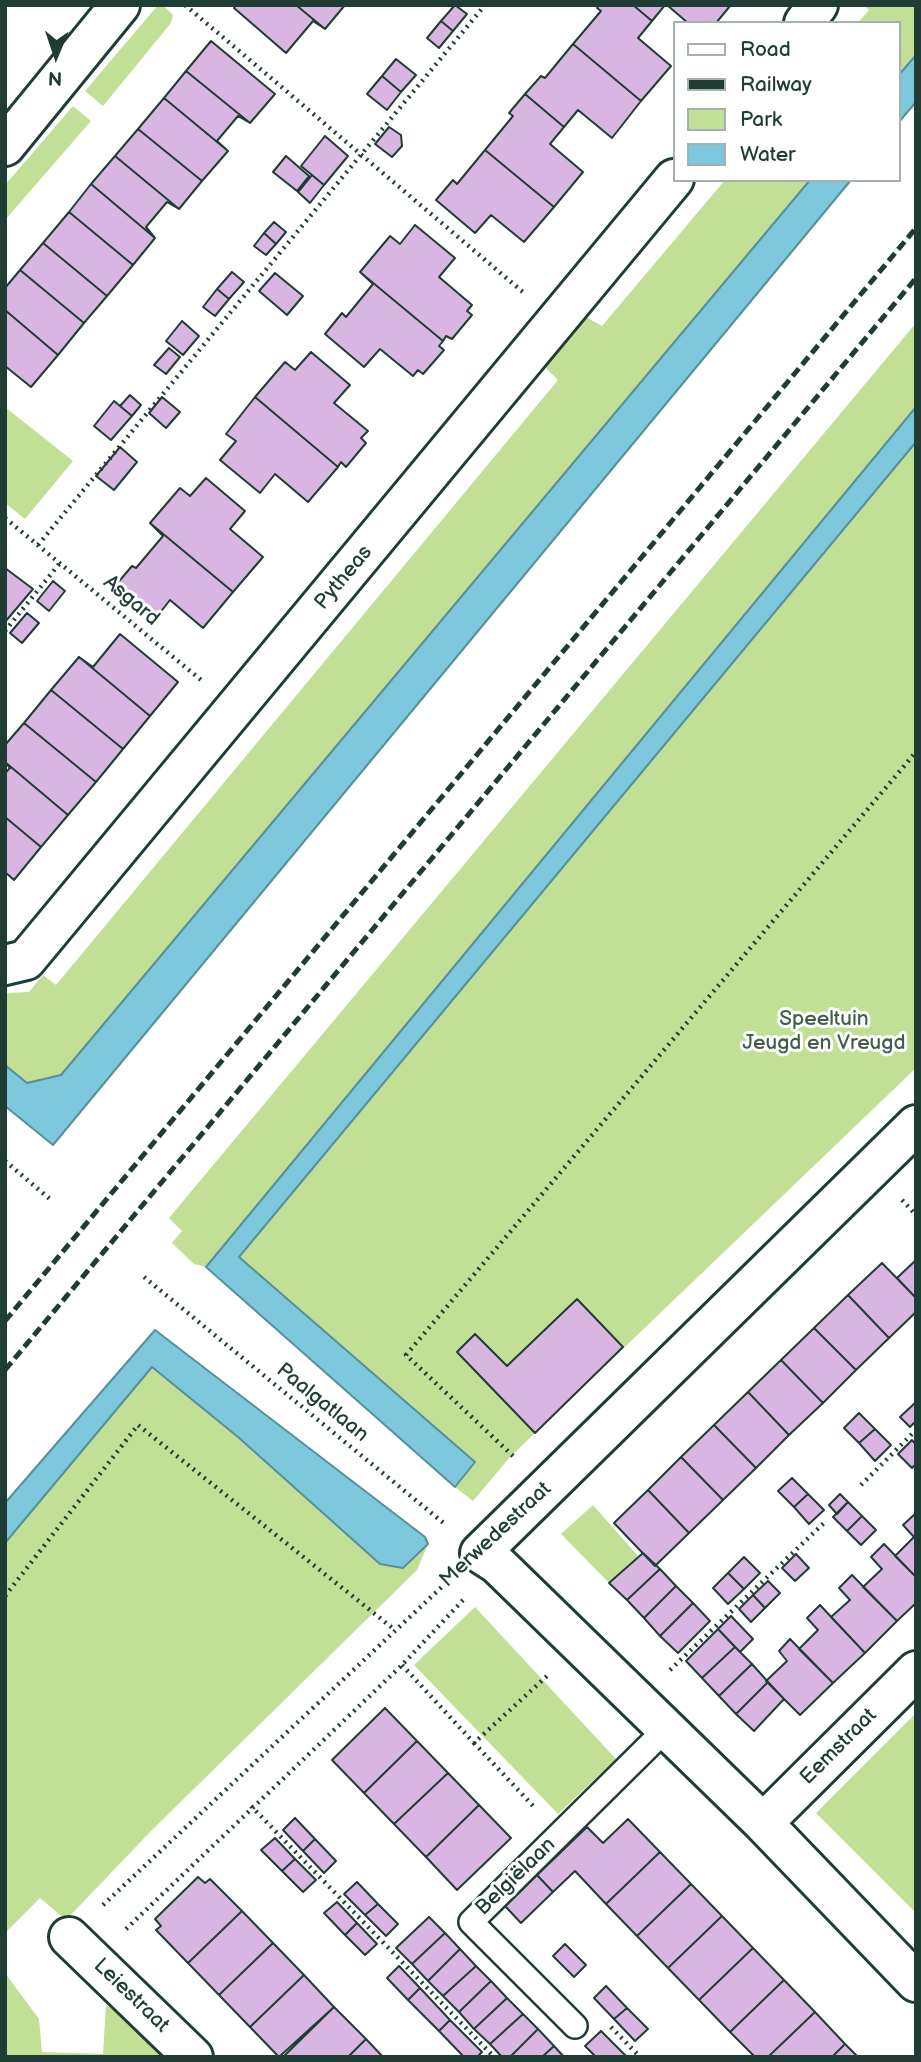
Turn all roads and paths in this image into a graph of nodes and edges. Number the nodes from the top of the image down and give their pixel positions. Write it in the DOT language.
graph roads {
  1 [pos="120,5"];
  2 [pos="185,5"];
  3 [pos="485,5"];
  4 [pos="818,5"];
  5 [pos="806,21"];
  6 [pos="5,146"];
  7 [pos="361,156"];
  8 [pos="673,180"];
  9 [pos="556,321"];
  10 [pos="5,518"];
  11 [pos="38,545"];
  12 [pos="60,563"];
  13 [pos="5,631"];
  14 [pos="236,708"];
  15 [pos="916,752"];
  16 [pos="5,965"];
  17 [pos="916,1125"];
  18 [pos="5,1161"];
  19 [pos="51,1200"];
  20 [pos="144,1277"];
  21 [pos="916,1430"];
  22 [pos="861,1485"];
  23 [pos="547,1488"];
  24 [pos="824,1524"];
  25 [pos="489,1559"];
  26 [pos="5,1596"];
  27 [pos="395,1630"];
  28 [pos="580,1646"];
  29 [pos="402,1665"];
  30 [pos="916,1671"];
  31 [pos="637,1701"];
  32 [pos="666,1729"];
  33 [pos="474,1743"];
  34 [pos="251,1806"];
  35 [pos="763,1823"];
  36 [pos="560,1834"];
  37 [pos="82,1949"];
  38 [pos="916,1982"];
  39 [pos="575,2026"];
  40 [pos="193,2057"];
  41 [pos="494,2057"];
  1 -- 6 [label="street"];
  2 -- 7 [label="path"];
  3 -- 7 [label="path"];
  4 -- 5 [label="street"];
  7 -- 9 [label="path"];
  7 -- 11 [label="path"];
  8 -- 9 [label="street, Pytheas"];
  9 -- 14 [label="street, Pytheas"];
  10 -- 11 [label="path, Asgard"];
  11 -- 12 [label="path, Asgard"];
  12 -- 13 [label="path"];
  12 -- 14 [label="path, Asgard"];
  14 -- 16 [label="street, Pytheas"];
  15 -- 23 [label="path"];
  17 -- 23 [label="street, Merwedestraat"];
  18 -- 19 [label="path"];
  20 -- 25 [label="path, Paalgatlaan"];
  21 -- 22 [label="path"];
  23 -- 25 [label="street, Merwedestraat"];
  24 -- 31 [label="path"];
  25 -- 27 [label="path, Merwedestraat"];
  25 -- 28 [label="street"];
  25 -- 29 [label="path, Merwedestraat"];
  26 -- 27 [label="path"];
  27 -- 37 [label="path, Merwedestraat"];
  28 -- 31 [label="street"];
  28 -- 33 [label="path"];
  29 -- 33 [label="path"];
  29 -- 34 [label="path, Merwedestraat"];
  30 -- 35 [label="street, Eemstraat"];
  31 -- 32 [label="street"];
  32 -- 35 [label="street"];
  32 -- 36 [label="lane, Belgiëlaan"];
  33 -- 36 [label="path"];
  34 -- 37 [label="path, Merwedestraat"];
  34 -- 41 [label="path"];
  35 -- 38 [label="street"];
  36 -- 39 [label="lane, Belgiëlaan"];
  37 -- 40 [label="street, Leiestraat"];
}
